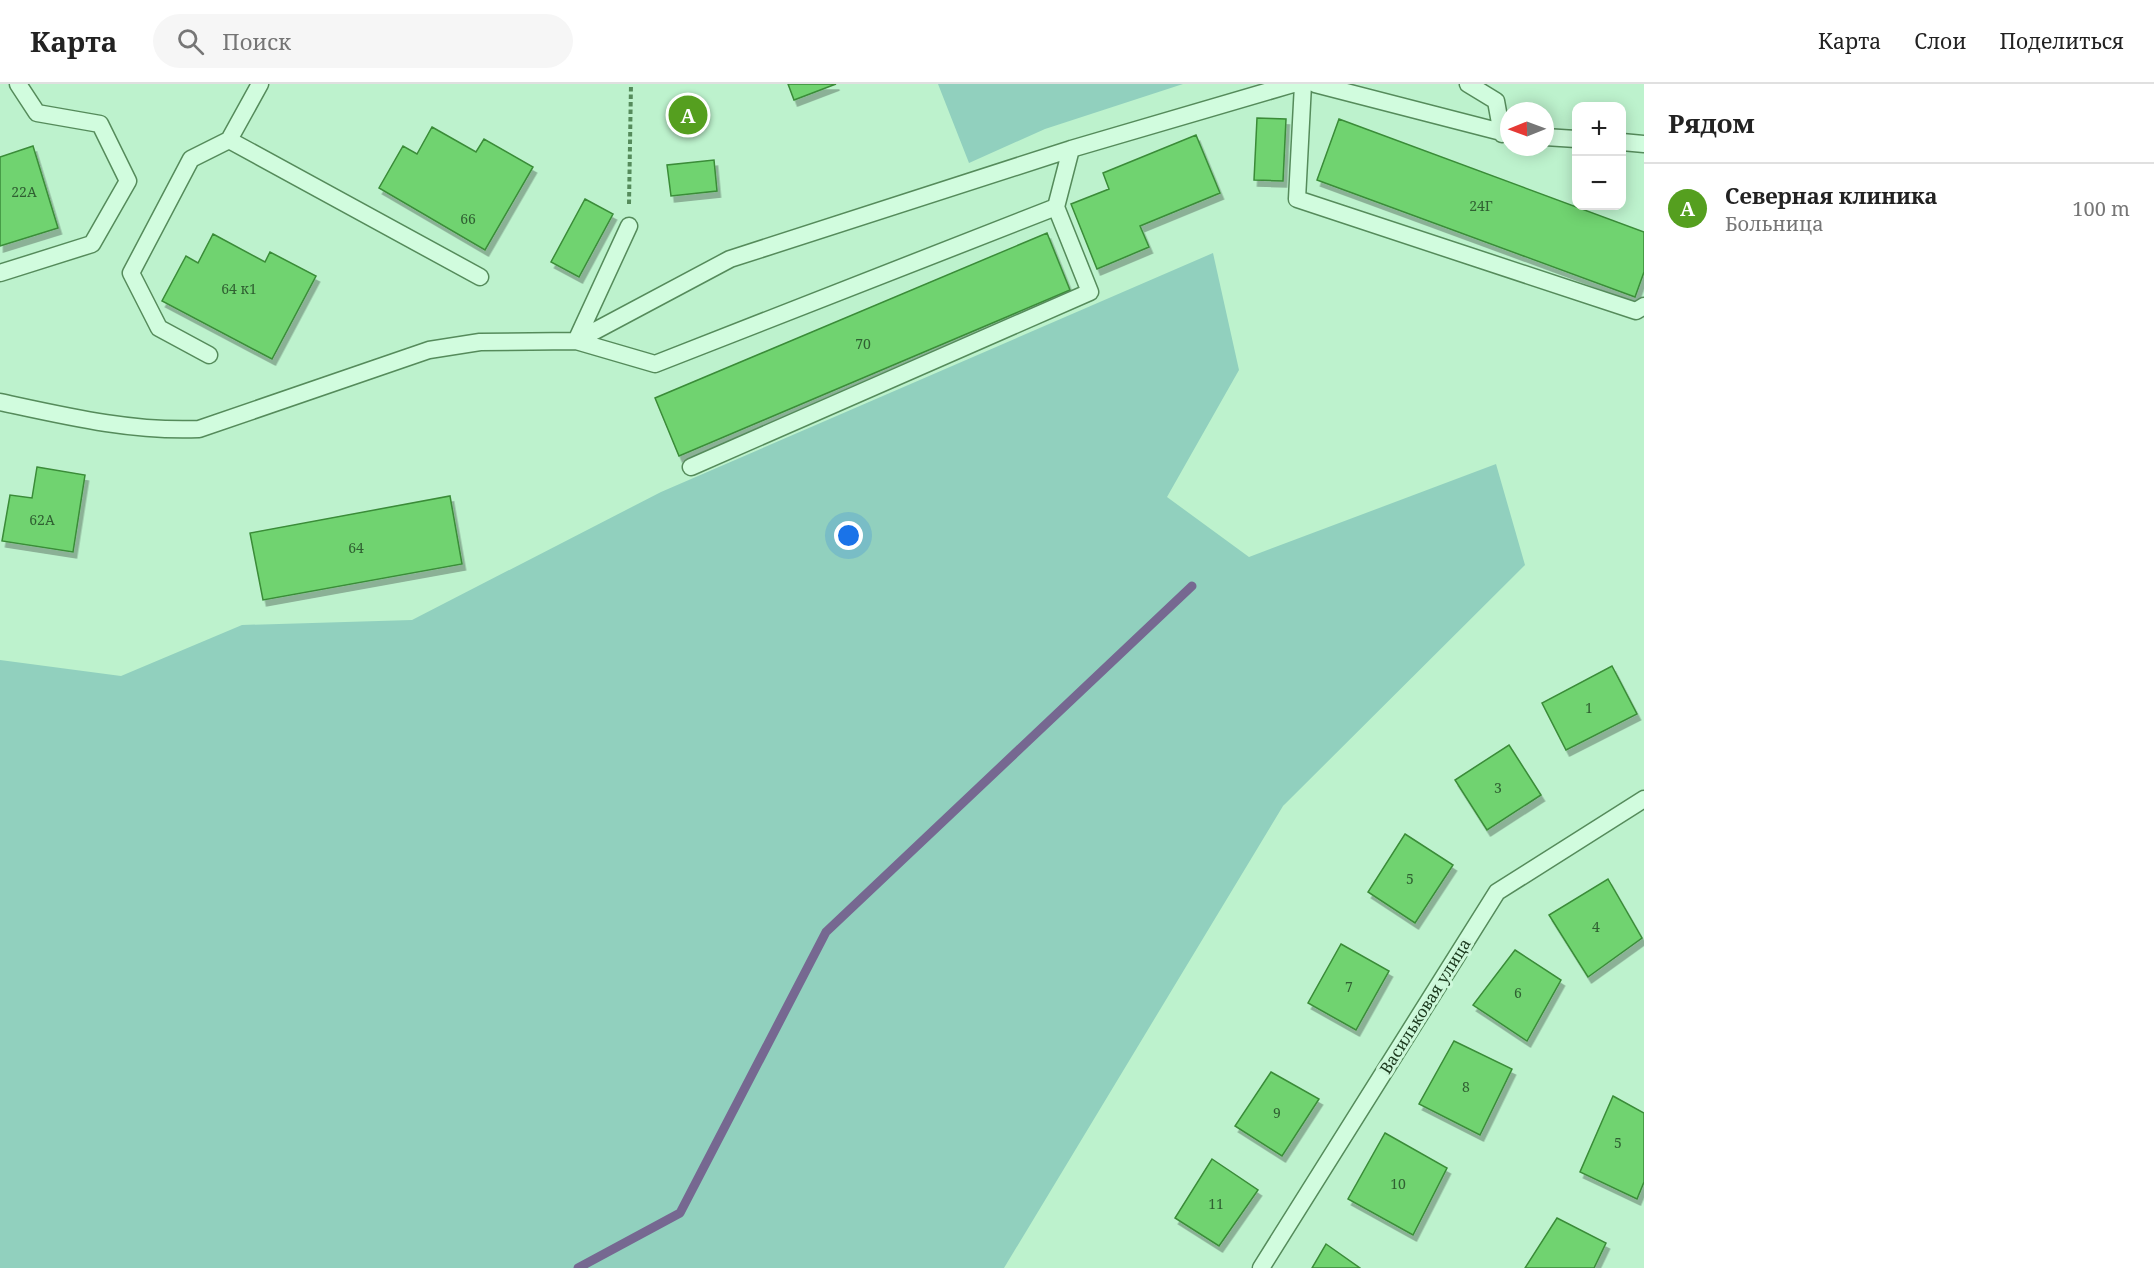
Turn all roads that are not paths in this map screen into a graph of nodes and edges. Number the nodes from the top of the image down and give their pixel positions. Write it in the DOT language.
graph roads {
  1 [pos="18,84"];
  2 [pos="260,84"];
  3 [pos="1293,84"];
  4 [pos="1303,84"];
  5 [pos="1315,84"];
  6 [pos="1468,84"];
  7 [pos="1500,114"];
  8 [pos="1500,132"];
  9 [pos="1554,138"];
  10 [pos="1572,139"];
  11 [pos="229,140"];
  12 [pos="1626,142"];
  13 [pos="1644,144"];
  14 [pos="1071,149"];
  15 [pos="1056,207"];
  16 [pos="629,226"];
  17 [pos="0,273"];
  18 [pos="480,277"];
  19 [pos="1644,306"];
  20 [pos="576,341"];
  21 [pos="209,355"];
  22 [pos="0,402"];
  23 [pos="691,467"];
  24 [pos="1644,799"];
  25 [pos="1261,1268"];
  1 -- 17 [label="lane"];
  2 -- 11 [label="lane"];
  3 -- 14 [label="lane"];
  4 -- 19 [label="lane"];
  5 -- 8 [label="lane"];
  6 -- 7 [label="lane"];
  9 -- 10 [label="lane"];
  11 -- 18 [label="lane"];
  11 -- 21 [label="lane"];
  12 -- 13 [label="lane"];
  14 -- 15 [label="lane"];
  14 -- 20 [label="lane"];
  15 -- 20 [label="lane"];
  15 -- 23 [label="lane"];
  16 -- 20 [label="lane"];
  20 -- 22 [label="lane"];
  24 -- 25 [label="lane, Васильковая улица"];
}
